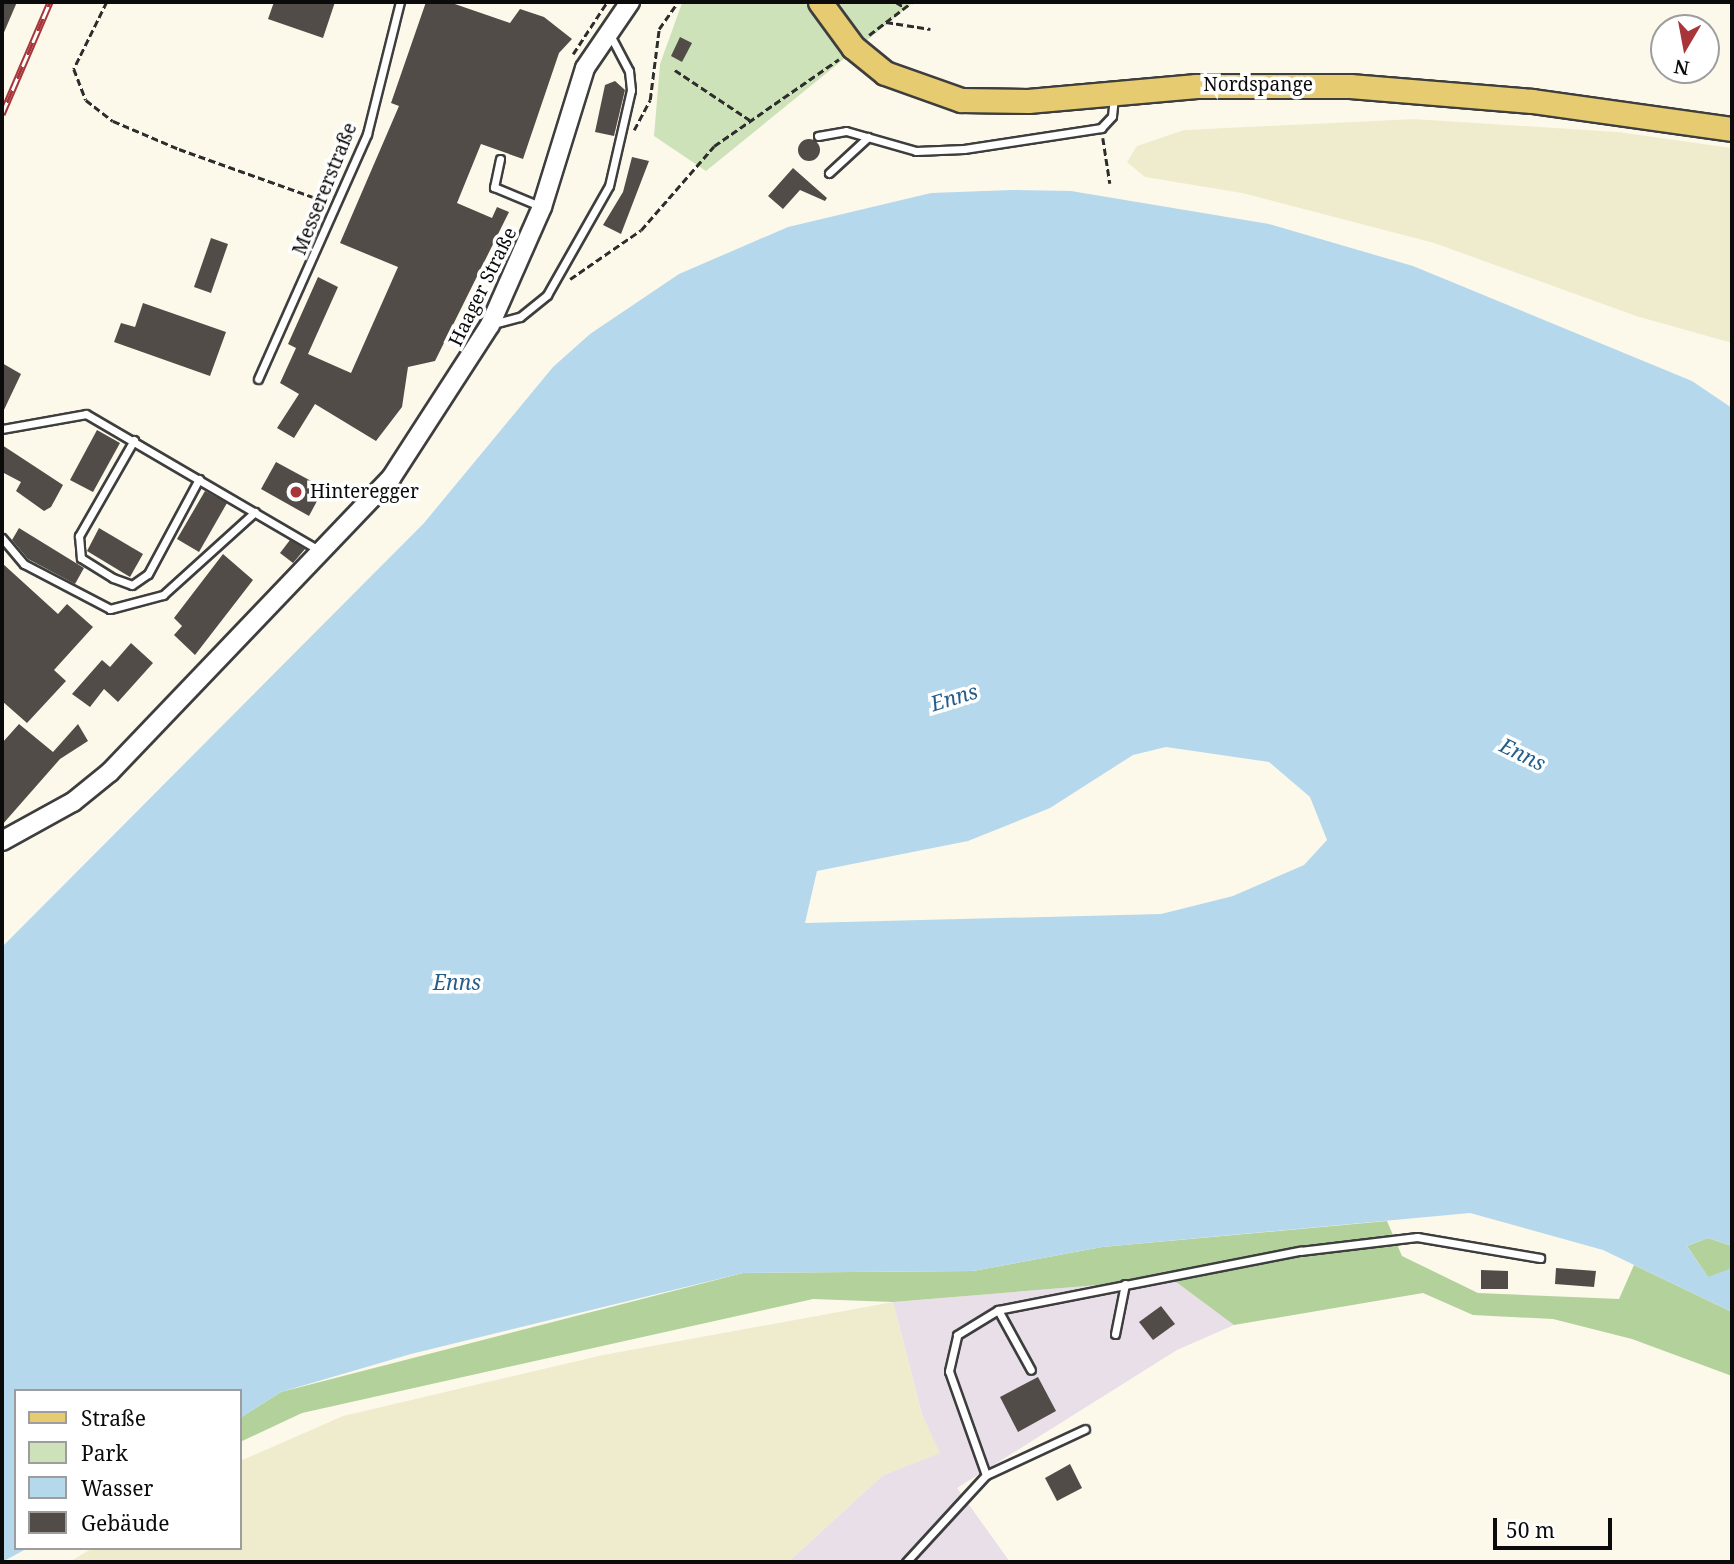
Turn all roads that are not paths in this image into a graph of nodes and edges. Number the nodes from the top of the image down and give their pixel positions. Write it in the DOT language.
graph roads {
  1 [pos="400,2"];
  2 [pos="820,2"];
  3 [pos="627,3"];
  4 [pos="607,30"];
  5 [pos="1114,93"];
  6 [pos="1732,130"];
  7 [pos="818,136"];
  8 [pos="868,137"];
  9 [pos="500,159"];
  10 [pos="829,173"];
  11 [pos="542,207"];
  12 [pos="490,325"];
  13 [pos="258,379"];
  14 [pos="2,429"];
  15 [pos="134,440"];
  16 [pos="199,479"];
  17 [pos="255,512"];
  18 [pos="2,538"];
  19 [pos="323,553"];
  20 [pos="2,841"];
  21 [pos="1540,1258"];
  22 [pos="1125,1284"];
  23 [pos="998,1310"];
  24 [pos="1115,1334"];
  25 [pos="1031,1370"];
  26 [pos="1085,1429"];
  27 [pos="986,1475"];
  28 [pos="906,1562"];
  1 -- 13 [label="lane, Messererstraße"];
  2 -- 5 [label="main road, Nordspange"];
  3 -- 4 [label="street, Haager Straße"];
  4 -- 11 [label="street, Haager Straße"];
  4 -- 12 [label="lane"];
  5 -- 6 [label="main road, Nordspange"];
  5 -- 8 [label="lane"];
  7 -- 8 [label="lane"];
  8 -- 10 [label="lane"];
  9 -- 11 [label="lane"];
  11 -- 12 [label="street, Haager Straße"];
  12 -- 19 [label="street, Haager Straße"];
  14 -- 15 [label="lane"];
  15 -- 16 [label="lane"];
  15 -- 16 [label="lane"];
  16 -- 17 [label="lane"];
  17 -- 18 [label="lane"];
  17 -- 19 [label="lane"];
  19 -- 20 [label="street, Haager Straße"];
  21 -- 22 [label="lane"];
  22 -- 23 [label="lane"];
  22 -- 24 [label="lane"];
  23 -- 25 [label="lane"];
  23 -- 27 [label="lane"];
  26 -- 27 [label="lane"];
  27 -- 28 [label="lane"];
}
